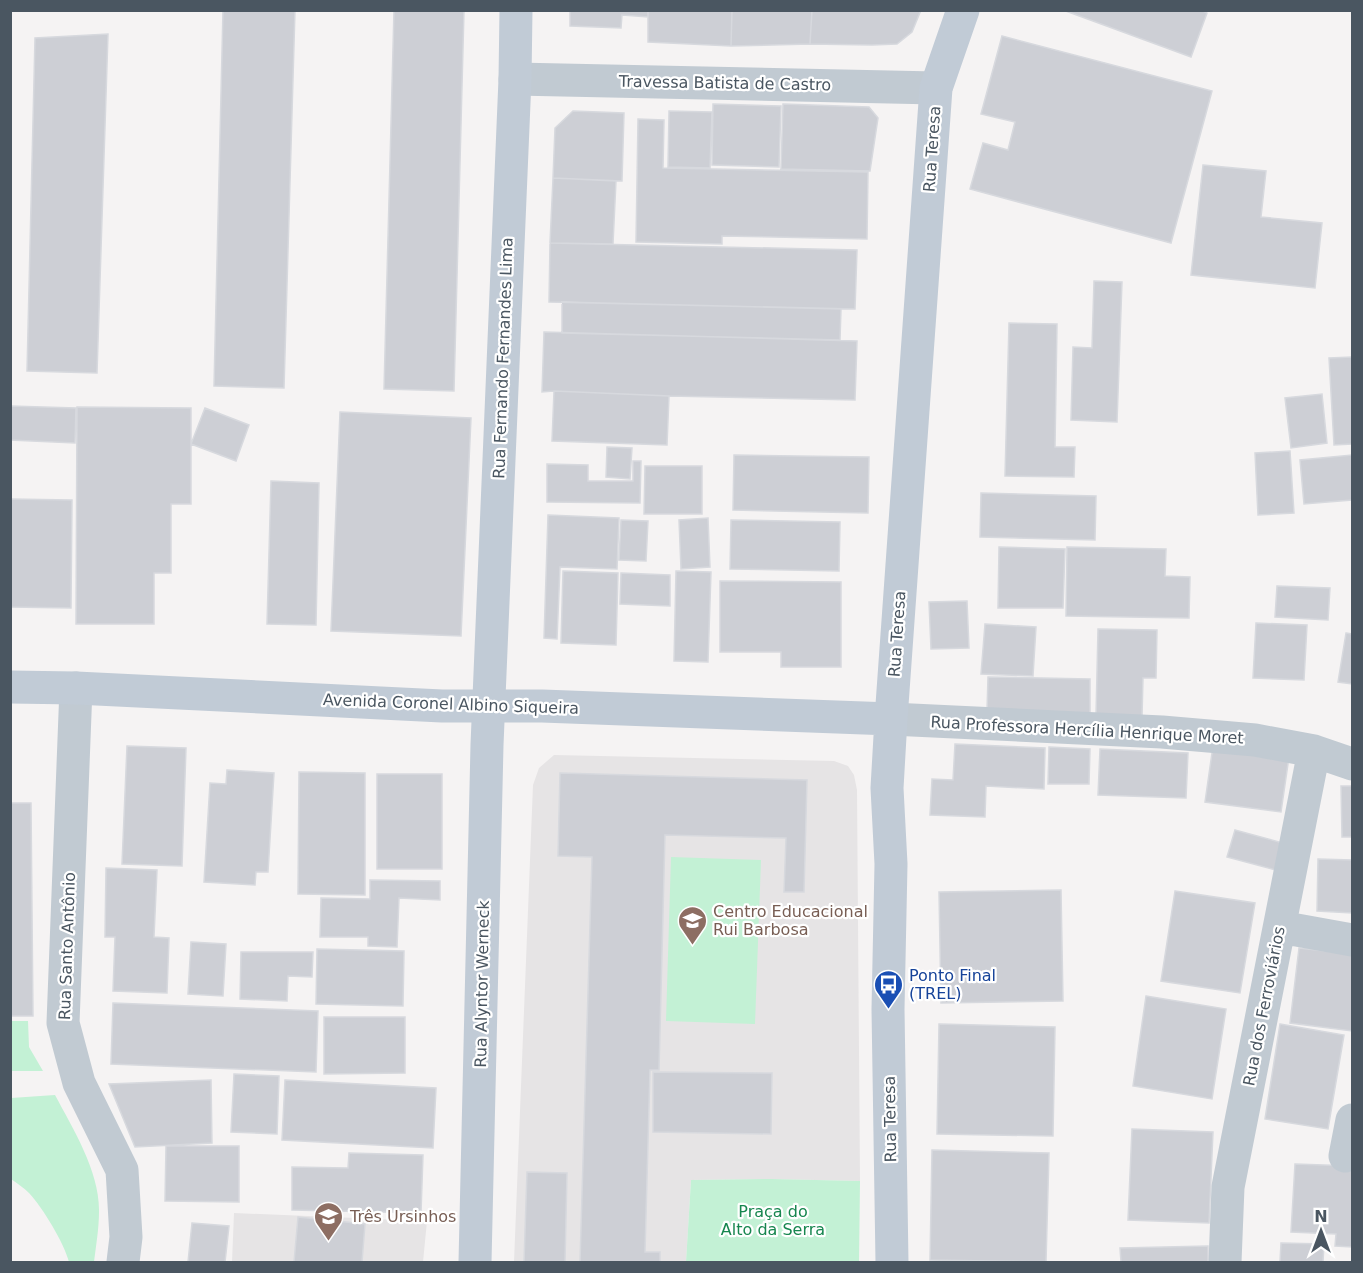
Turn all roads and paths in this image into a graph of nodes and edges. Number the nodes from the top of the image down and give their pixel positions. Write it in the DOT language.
graph roads {
  1 [pos="516,10"];
  2 [pos="963,10"];
  3 [pos="515,79"];
  4 [pos="936,88"];
  5 [pos="10,687"];
  6 [pos="76,688"];
  7 [pos="489,706"];
  8 [pos="891,719"];
  9 [pos="1314,751"];
  10 [pos="1353,764"];
  11 [pos="1280,927"];
  12 [pos="1353,940"];
  13 [pos="1353,1120"];
  14 [pos="1345,1156"];
  15 [pos="123,1263"];
  16 [pos="475,1263"];
  17 [pos="892,1263"];
  18 [pos="1225,1263"];
  1 -- 3 [label="main road, Rua Fernando Fernandes Lima"];
  2 -- 4 [label="main road, Rua Teresa"];
  3 -- 4 [label="street, Travessa Batista de Castro"];
  3 -- 7 [label="main road, Rua Fernando Fernandes Lima"];
  4 -- 8 [label="main road, Rua Teresa"];
  5 -- 6 [label="main road, Avenida Coronel Albino Siqueira"];
  6 -- 7 [label="main road, Avenida Coronel Albino Siqueira"];
  6 -- 15 [label="street, Rua Santo Antônio"];
  7 -- 8 [label="main road, Avenida Coronel Albino Siqueira"];
  7 -- 16 [label="main road, Rua Alyntor Werneck"];
  8 -- 9 [label="street, Rua Professora Hercília Henrique Moret"];
  8 -- 17 [label="main road, Rua Teresa"];
  9 -- 10 [label="street, Rua Professora Hercília Henrique Moret"];
  9 -- 11 [label="street, Rua dos Ferroviários"];
  11 -- 12 [label="street"];
  11 -- 18 [label="street, Rua dos Ferroviários"];
  13 -- 14 [label="street"];
}
